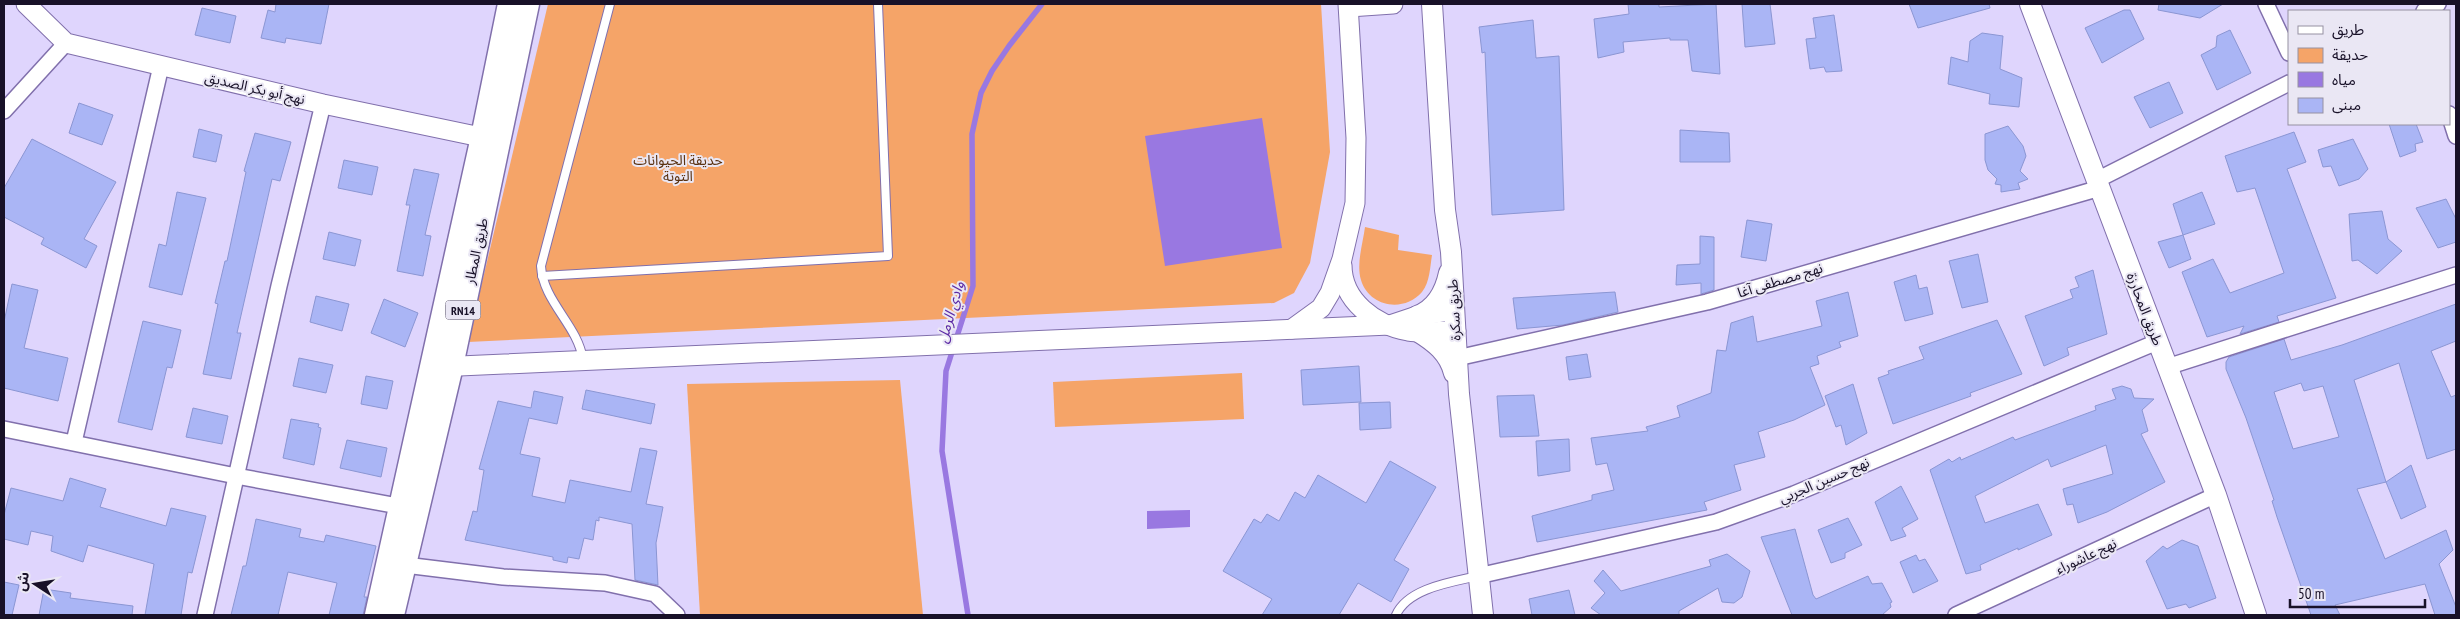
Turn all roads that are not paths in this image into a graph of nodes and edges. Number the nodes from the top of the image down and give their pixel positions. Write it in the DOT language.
graph roads {
  1 [pos="26,4"];
  2 [pos="509,4"];
  3 [pos="528,4"];
  4 [pos="610,4"];
  5 [pos="878,4"];
  6 [pos="1393,4"];
  7 [pos="1432,4"];
  8 [pos="2030,4"];
  9 [pos="2266,4"];
  10 [pos="2438,4"];
  11 [pos="1348,5"];
  12 [pos="2426,10"];
  13 [pos="66,43"];
  14 [pos="2288,51"];
  15 [pos="161,66"];
  16 [pos="2288,84"];
  17 [pos="324,104"];
  18 [pos="4,111"];
  19 [pos="2450,117"];
  20 [pos="2456,136"];
  21 [pos="490,139"];
  22 [pos="2098,184"];
  23 [pos="1451,252"];
  24 [pos="1342,258"];
  25 [pos="2456,275"];
  26 [pos="542,276"];
  27 [pos="1454,310"];
  28 [pos="1417,324"];
  29 [pos="1390,325"];
  30 [pos="1291,329"];
  31 [pos="1456,331"];
  32 [pos="2157,342"];
  33 [pos="1457,358"];
  34 [pos="584,360"];
  35 [pos="441,367"];
  36 [pos="2167,367"];
  37 [pos="1459,394"];
  38 [pos="4,429"];
  39 [pos="74,442"];
  40 [pos="236,476"];
  41 [pos="2216,495"];
  42 [pos="409,508"];
  43 [pos="405,565"];
  44 [pos="1478,576"];
  45 [pos="205,615"];
  46 [pos="376,615"];
  47 [pos="393,615"];
  48 [pos="677,615"];
  49 [pos="1396,615"];
  50 [pos="1483,615"];
  51 [pos="1956,615"];
  52 [pos="2256,615"];
  1 -- 13 [label="street"];
  2 -- 21 [label="main road, طريق المطار / RN14"];
  3 -- 21 [label="main road, طريق المطار / RN14"];
  4 -- 26 [label="lane"];
  5 -- 26 [label="lane"];
  6 -- 11 [label="street"];
  7 -- 23 [label="main road, طريق سكرة"];
  8 -- 22 [label="main road, طريق المحارزة"];
  9 -- 14 [label="street"];
  10 -- 12 [label="street"];
  11 -- 24 [label="street"];
  13 -- 15 [label="street, نهج أبو بكر الصديق"];
  13 -- 18 [label="street"];
  15 -- 17 [label="street, نهج أبو بكر الصديق"];
  15 -- 39 [label="street"];
  16 -- 22 [label="street, نهج مصطفى آغا"];
  17 -- 21 [label="street, نهج أبو بكر الصديق"];
  17 -- 40 [label="street"];
  19 -- 20 [label="street"];
  21 -- 35 [label="main road, طريق المطار / RN14"];
  22 -- 32 [label="main road, طريق المحارزة"];
  22 -- 33 [label="street, نهج مصطفى آغا"];
  23 -- 27 [label="main road, طريق سكرة"];
  23 -- 28 [label="main road"];
  24 -- 29 [label="street"];
  24 -- 30 [label="street"];
  25 -- 36 [label="street"];
  26 -- 34 [label="lane"];
  27 -- 28 [label="street"];
  27 -- 31 [label="main road, طريق سكرة"];
  28 -- 29 [label="street"];
  28 -- 31 [label="street"];
  28 -- 37 [label="main road"];
  29 -- 30 [label="street"];
  30 -- 34 [label="street"];
  31 -- 33 [label="main road, طريق سكرة"];
  32 -- 36 [label="main road, طريق المحارزة"];
  32 -- 44 [label="street, نهج حسين الجربي"];
  33 -- 37 [label="main road, طريق سكرة"];
  34 -- 35 [label="street"];
  35 -- 42 [label="main road, طريق المطار / RN14"];
  36 -- 41 [label="main road, طريق المحارزة"];
  37 -- 44 [label="main road, طريق سكرة"];
  38 -- 39 [label="street"];
  39 -- 40 [label="street"];
  40 -- 42 [label="street"];
  40 -- 45 [label="street"];
  41 -- 51 [label="street, نهج عاشوراء"];
  41 -- 52 [label="main road, طريق المحارزة"];
  42 -- 43 [label="main road, طريق المطار / RN14"];
  42 -- 46 [label="main road, طريق المطار / RN14"];
  43 -- 47 [label="main road, طريق المطار / RN14"];
  43 -- 48 [label="street"];
  44 -- 49 [label="lane"];
  44 -- 50 [label="main road, طريق سكرة"];
}
